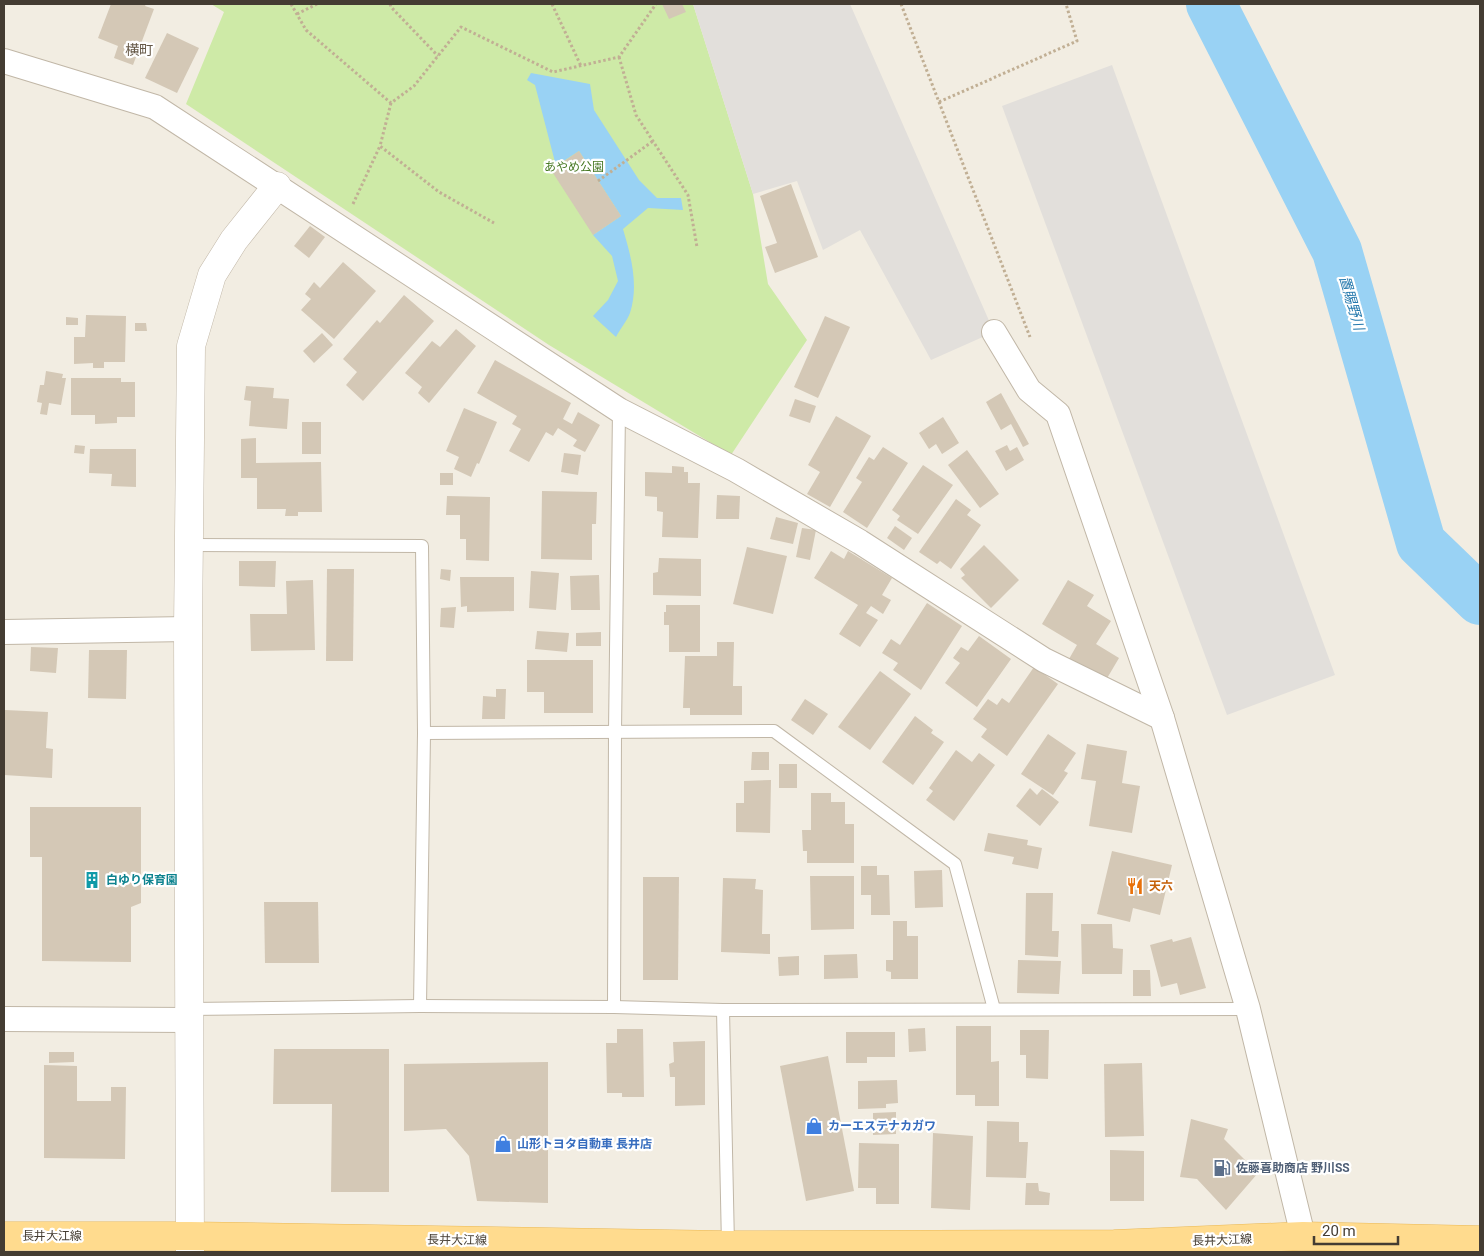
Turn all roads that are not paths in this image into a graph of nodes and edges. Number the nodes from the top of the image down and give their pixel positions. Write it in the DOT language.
graph roads {
  1 [pos="4,61"];
  2 [pos="277,186"];
  3 [pos="994,332"];
  4 [pos="618,410"];
  5 [pos="189,545"];
  6 [pos="188,629"];
  7 [pos="4,632"];
  8 [pos="1162,718"];
  9 [pos="614,731"];
  10 [pos="424,733"];
  11 [pos="420,1006"];
  12 [pos="614,1007"];
  13 [pos="994,1009"];
  14 [pos="1248,1009"];
  15 [pos="723,1010"];
  16 [pos="189,1014"];
  17 [pos="4,1019"];
  18 [pos="4,1236"];
  19 [pos="1480,1240"];
  20 [pos="190,1244"];
  21 [pos="1305,1244"];
  22 [pos="728,1245"];
  23 [pos="1114,1248"];
  1 -- 2 [label="street"];
  2 -- 4 [label="street"];
  2 -- 5 [label="street"];
  3 -- 8 [label="street"];
  4 -- 8 [label="street"];
  4 -- 9 [label="lane"];
  5 -- 6 [label="street"];
  5 -- 10 [label="lane"];
  6 -- 7 [label="street"];
  6 -- 16 [label="street"];
  8 -- 14 [label="street"];
  9 -- 10 [label="lane"];
  9 -- 12 [label="lane"];
  9 -- 13 [label="lane"];
  10 -- 11 [label="lane"];
  11 -- 12 [label="lane"];
  11 -- 16 [label="lane"];
  12 -- 15 [label="lane"];
  13 -- 14 [label="lane"];
  13 -- 15 [label="lane"];
  14 -- 21 [label="street"];
  15 -- 22 [label="lane"];
  16 -- 17 [label="street"];
  16 -- 20 [label="street"];
  18 -- 20 [label="main road, 長井大江線"];
  19 -- 21 [label="main road, 長井大江線"];
  20 -- 22 [label="main road, 長井大江線"];
  21 -- 23 [label="main road, 長井大江線"];
  22 -- 23 [label="main road, 長井大江線"];
}
